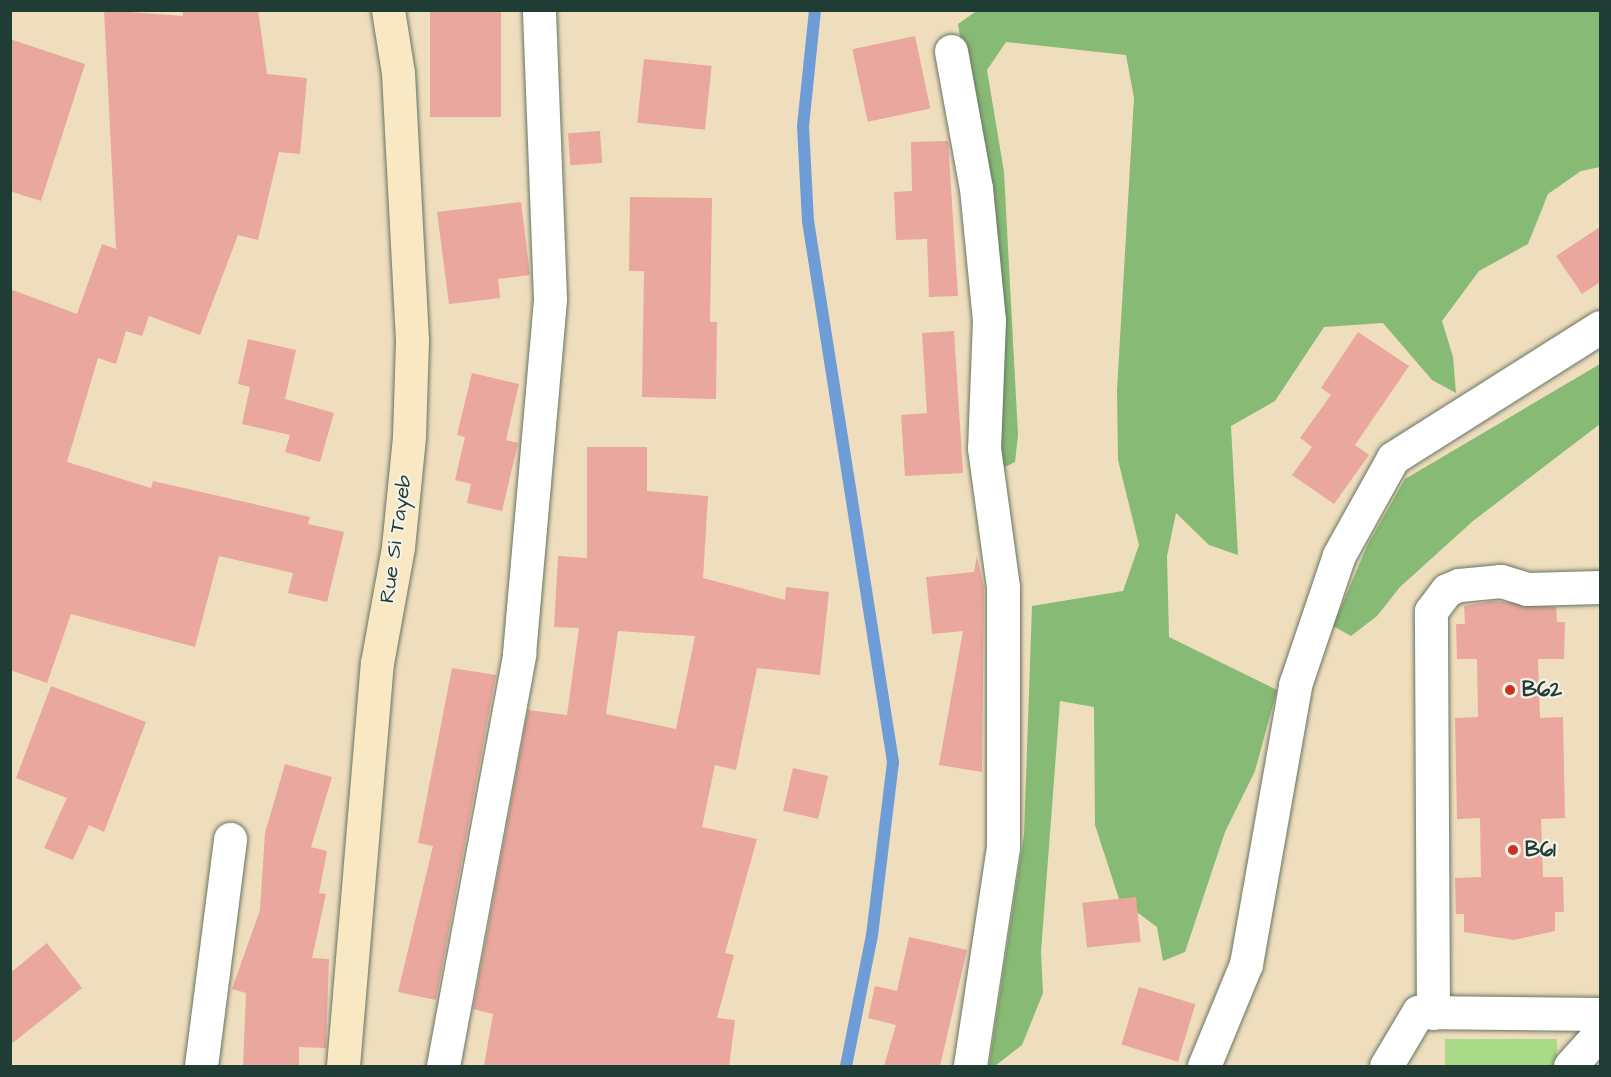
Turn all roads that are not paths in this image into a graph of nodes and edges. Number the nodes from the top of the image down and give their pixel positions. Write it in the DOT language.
graph roads {
  1 [pos="388,10"];
  2 [pos="539,10"];
  3 [pos="951,51"];
  4 [pos="1600,327"];
  5 [pos="1600,587"];
  6 [pos="230,839"];
  7 [pos="1433,1013"];
  8 [pos="1600,1014"];
  9 [pos="1600,1033"];
  10 [pos="201,1066"];
  11 [pos="343,1066"];
  12 [pos="444,1066"];
  13 [pos="970,1066"];
  14 [pos="1204,1066"];
  15 [pos="1386,1066"];
  16 [pos="1570,1066"];
  1 -- 11 [label="main road, Rue Si Tayeb"];
  2 -- 12 [label="street"];
  3 -- 13 [label="street"];
  4 -- 14 [label="street"];
  5 -- 7 [label="street"];
  6 -- 10 [label="street"];
  7 -- 8 [label="street"];
  7 -- 15 [label="street"];
  9 -- 16 [label="street"];
}
